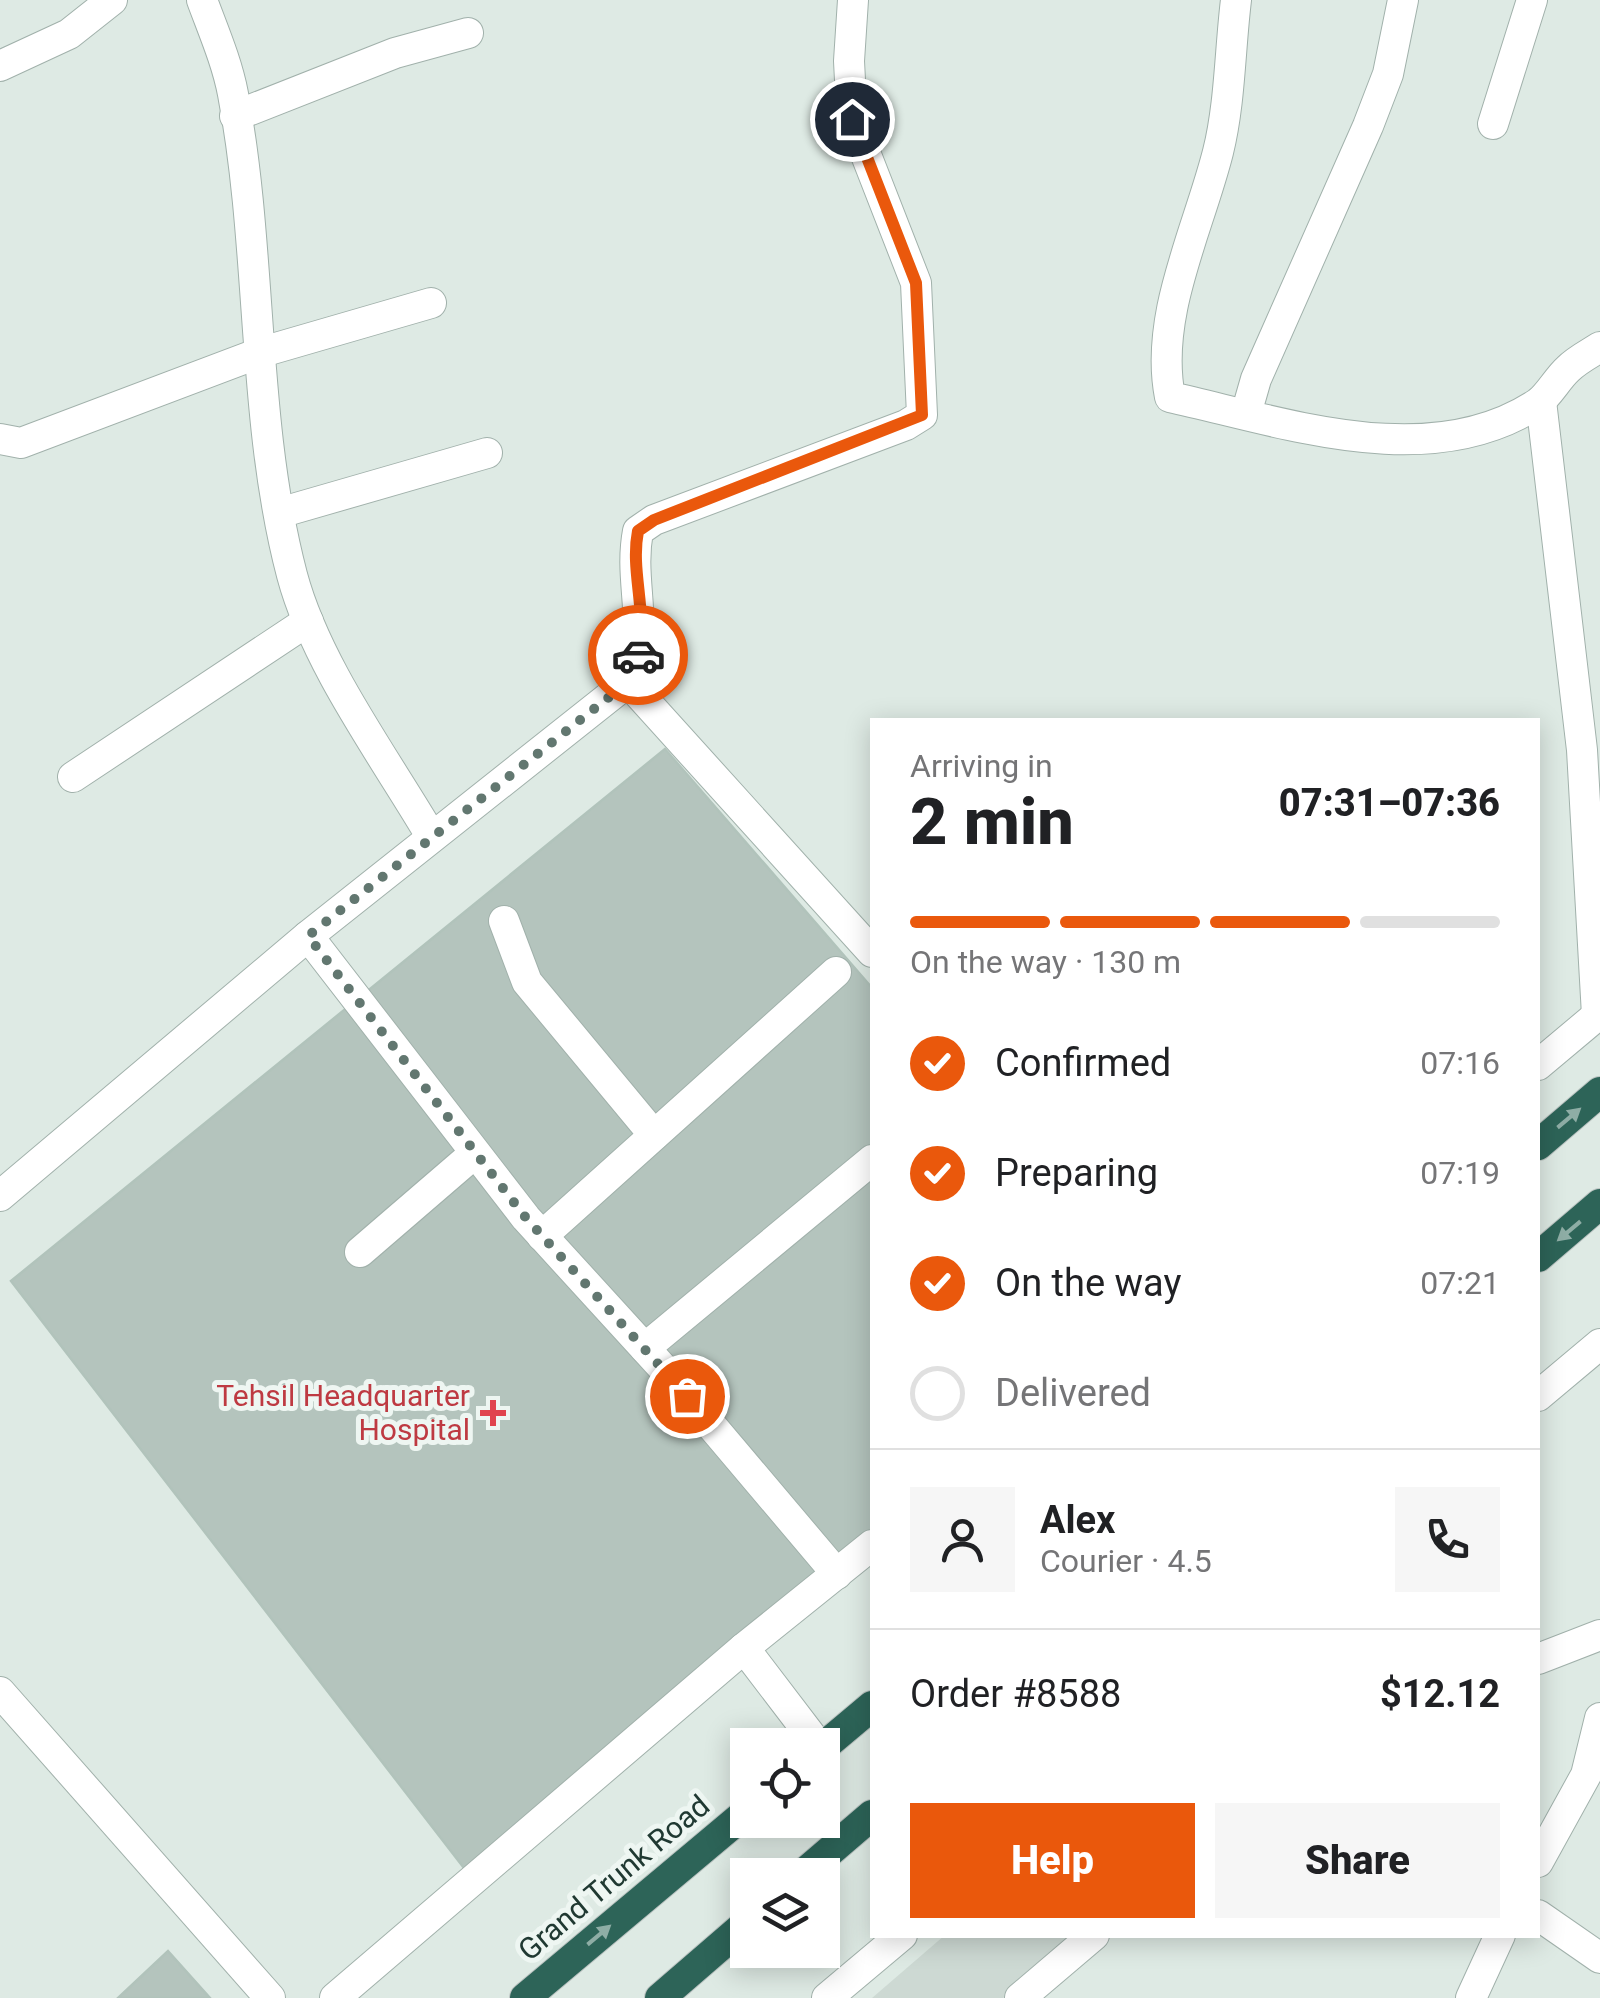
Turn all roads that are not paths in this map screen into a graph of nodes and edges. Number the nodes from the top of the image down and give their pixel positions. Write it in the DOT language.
graph roads {
  1 [pos="112,0"];
  2 [pos="202,0"];
  3 [pos="853,0"];
  4 [pos="1236,0"];
  5 [pos="1403,0"];
  6 [pos="1532,0"];
  7 [pos="468,33"];
  8 [pos="0,66"];
  9 [pos="236,116"];
  10 [pos="1493,124"];
  11 [pos="431,303"];
  12 [pos="1600,347"];
  13 [pos="262,352"];
  14 [pos="1541,401"];
  15 [pos="1246,414"];
  16 [pos="0,438"];
  17 [pos="487,453"];
  18 [pos="279,514"];
  19 [pos="308,620"];
  20 [pos="628,682"];
  21 [pos="73,777"];
  22 [pos="431,836"];
  23 [pos="504,921"];
  24 [pos="308,936"];
  25 [pos="870,950"];
  26 [pos="836,972"];
  27 [pos="1598,1014"];
  28 [pos="1540,1063"];
  29 [pos="1600,1092"];
  30 [pos="654,1135"];
  31 [pos="1540,1142"];
  32 [pos="475,1153"];
  33 [pos="870,1162"];
  34 [pos="0,1196"];
  35 [pos="1600,1204"];
  36 [pos="542,1236"];
  37 [pos="360,1252"];
  38 [pos="1540,1255"];
  39 [pos="1600,1344"];
  40 [pos="645,1348"];
  41 [pos="1540,1394"];
  42 [pos="870,1547"];
  43 [pos="837,1574"];
  44 [pos="1600,1635"];
  45 [pos="744,1648"];
  46 [pos="1540,1658"];
  47 [pos="0,1692"];
  48 [pos="870,1708"];
  49 [pos="1600,1718"];
  50 [pos="805,1728"];
  51 [pos="840,1731"];
  52 [pos="870,1817"];
  53 [pos="730,1827"];
  54 [pos="822,1858"];
  55 [pos="1540,1858"];
  56 [pos="1540,1916"];
  57 [pos="730,1938"];
  58 [pos="898,1938"];
  59 [pos="1090,1938"];
  60 [pos="1499,1938"];
  61 [pos="1600,1958"];
  62 [pos="270,1998"];
  63 [pos="335,1998"];
  64 [pos="524,1998"];
  65 [pos="660,1998"];
  66 [pos="827,1998"];
  67 [pos="1020,1998"];
  68 [pos="1470,1998"];
  1 -- 8 [label="street"];
  2 -- 9 [label="street"];
  3 -- 20 [label="street"];
  4 -- 15 [label="street"];
  5 -- 15 [label="street"];
  6 -- 10 [label="street"];
  7 -- 9 [label="street"];
  9 -- 13 [label="street"];
  11 -- 13 [label="street"];
  12 -- 14 [label="street"];
  13 -- 16 [label="street"];
  13 -- 18 [label="street"];
  14 -- 15 [label="street"];
  14 -- 27 [label="street"];
  17 -- 18 [label="street"];
  18 -- 19 [label="street"];
  19 -- 21 [label="street"];
  19 -- 22 [label="street"];
  20 -- 22 [label="street"];
  20 -- 25 [label="street"];
  22 -- 24 [label="street"];
  23 -- 30 [label="street"];
  24 -- 32 [label="street"];
  24 -- 34 [label="street"];
  26 -- 30 [label="street"];
  27 -- 28 [label="street"];
  31 -- 29 [label="highway, one-way"];
  30 -- 36 [label="street"];
  32 -- 36 [label="street"];
  32 -- 37 [label="street"];
  33 -- 40 [label="street"];
  35 -- 38 [label="highway, one-way"];
  36 -- 40 [label="street"];
  39 -- 41 [label="street"];
  40 -- 43 [label="street"];
  42 -- 43 [label="street"];
  43 -- 45 [label="street"];
  44 -- 46 [label="street"];
  45 -- 50 [label="street"];
  45 -- 63 [label="street"];
  47 -- 62 [label="street"];
  48 -- 51 [label="highway"];
  49 -- 55 [label="street"];
  52 -- 54 [label="highway"];
  64 -- 53 [label="highway, Grand Trunk Road, one-way"];
  56 -- 61 [label="street"];
  57 -- 65 [label="highway"];
  58 -- 66 [label="street"];
  59 -- 67 [label="street"];
  60 -- 68 [label="street"];
}
